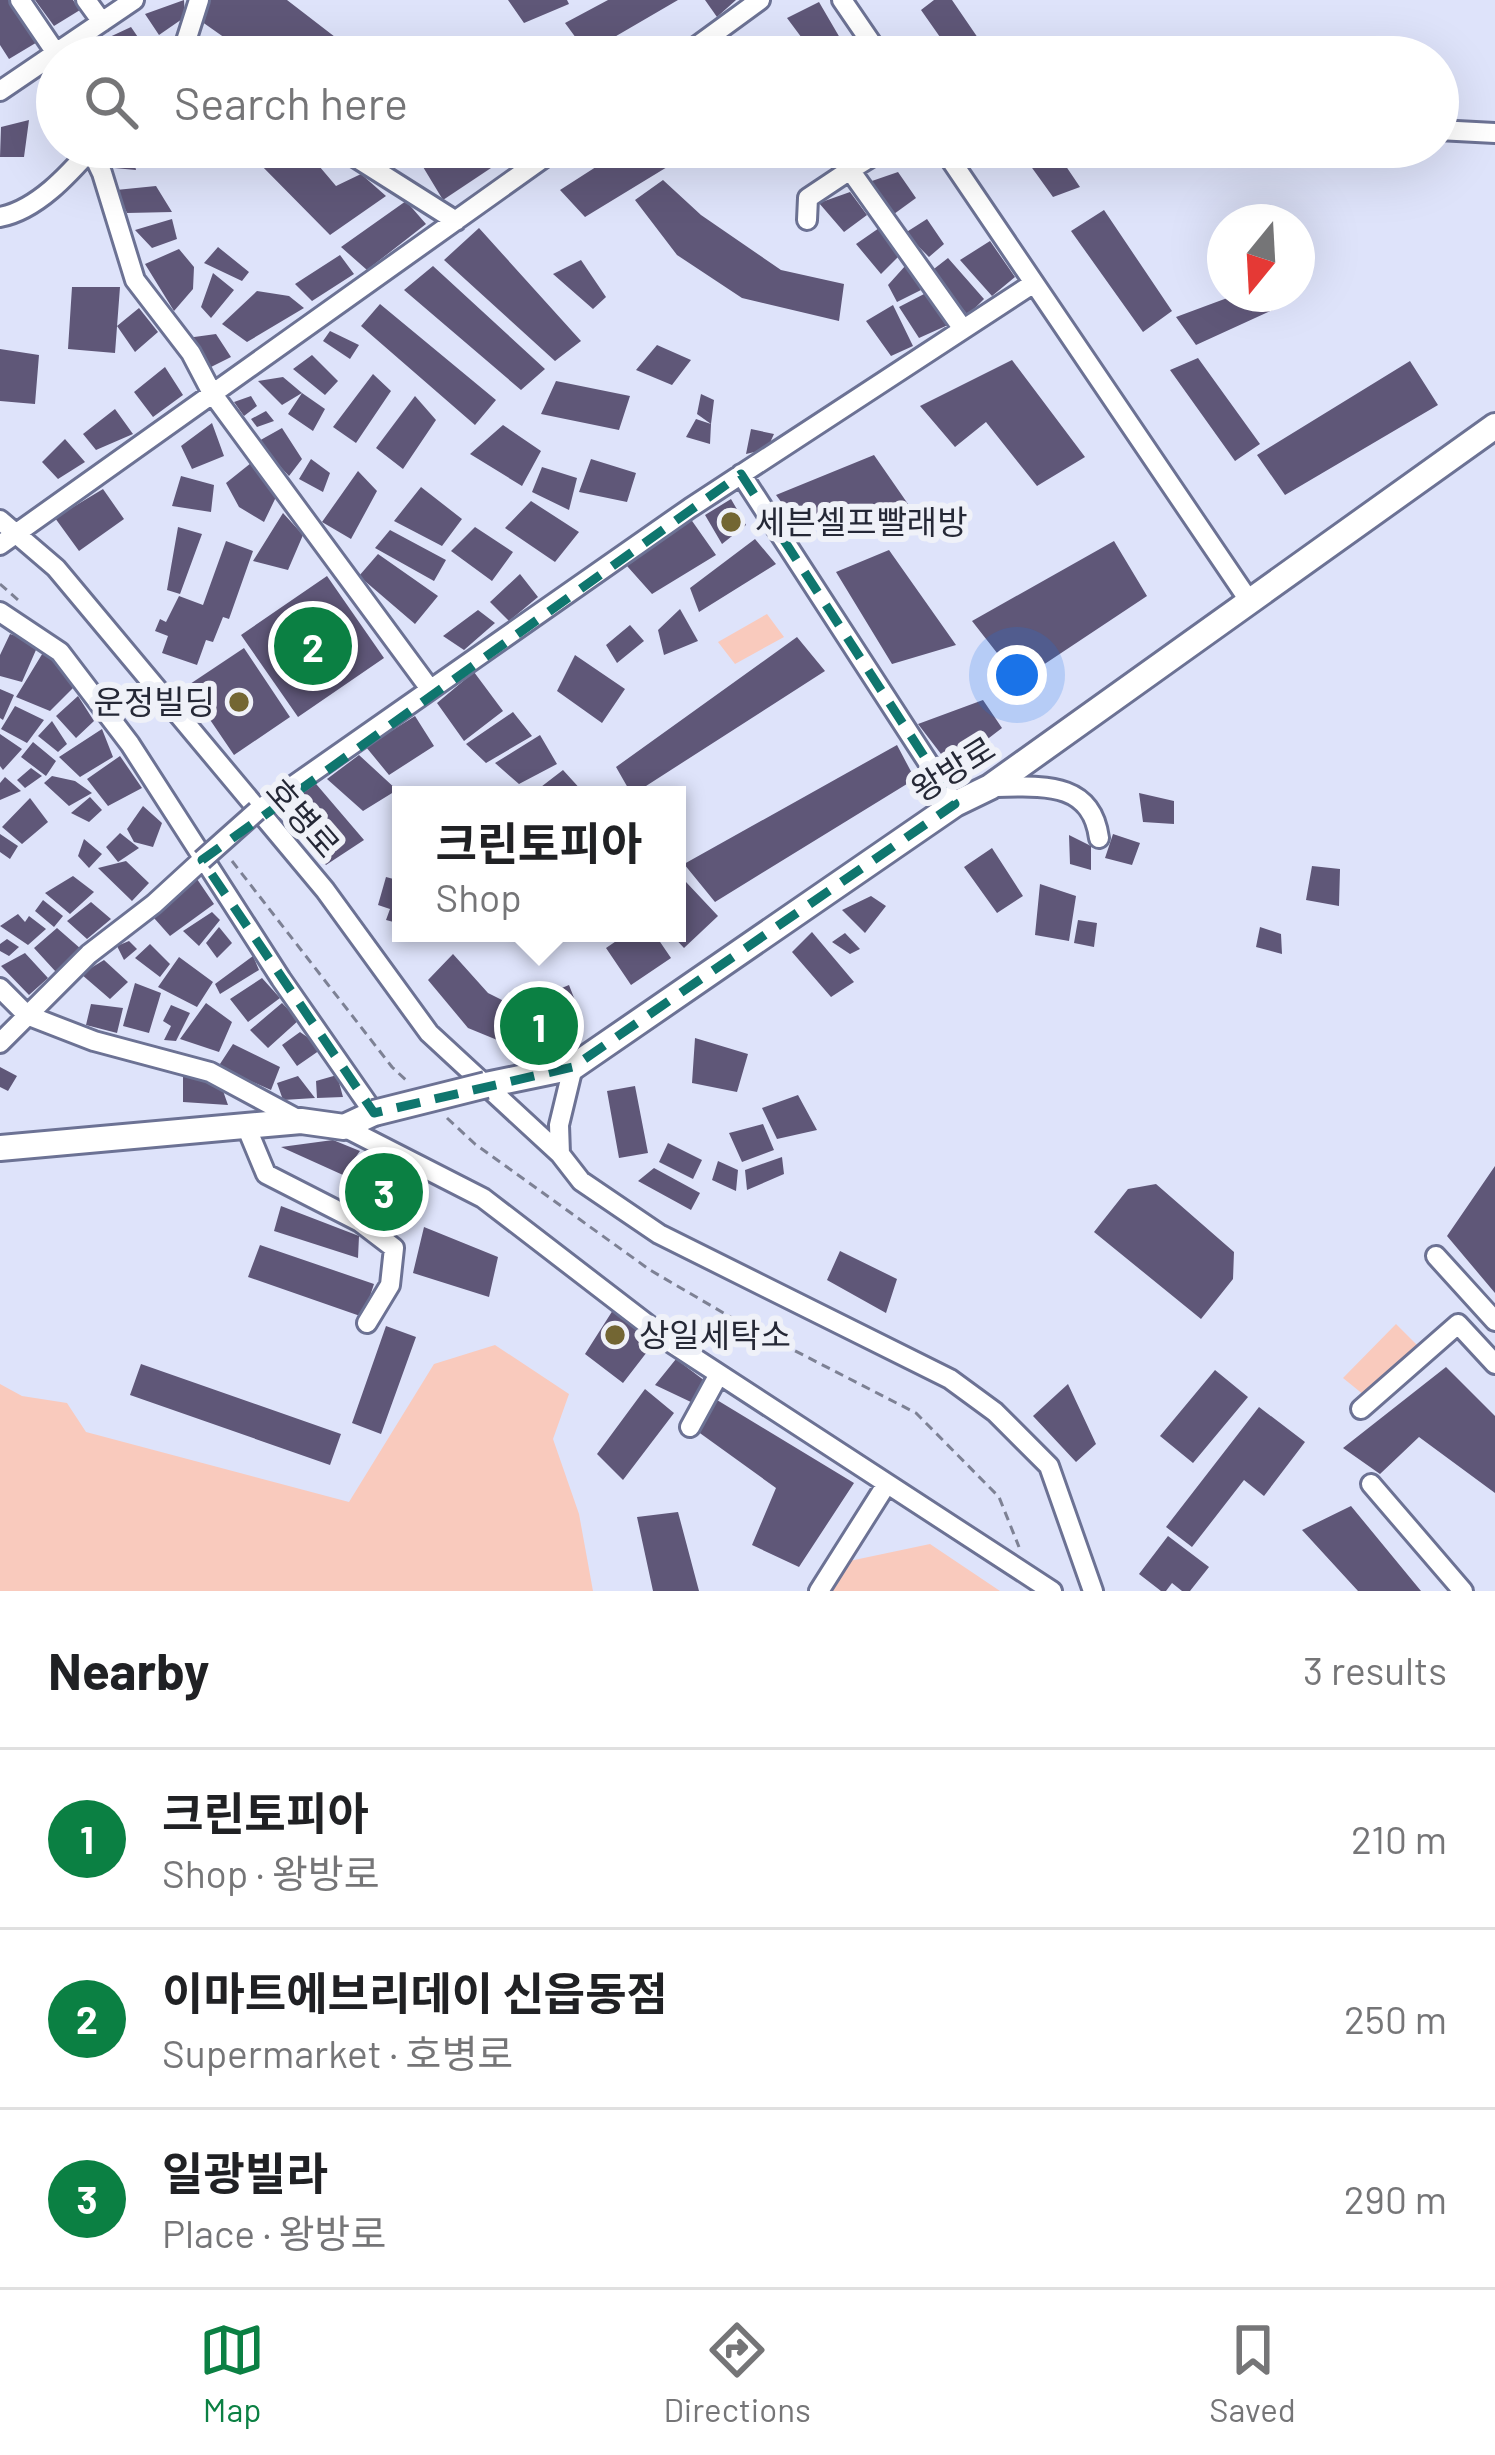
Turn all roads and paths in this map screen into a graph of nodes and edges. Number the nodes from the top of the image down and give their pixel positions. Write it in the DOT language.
graph roads {
  1 [pos="20,0"];
  2 [pos="86,0"];
  3 [pos="134,0"];
  4 [pos="199,0"];
  5 [pos="760,0"];
  6 [pos="842,0"];
  7 [pos="102,22"];
  8 [pos="42,36"];
  9 [pos="85,36"];
  10 [pos="185,36"];
  11 [pos="711,36"];
  12 [pos="867,36"];
  13 [pos="36,67"];
  14 [pos="3,81"];
  15 [pos="1459,131"];
  16 [pos="1495,133"];
  17 [pos="74,168"];
  18 [pos="100,168"];
  19 [pos="372,168"];
  20 [pos="530,168"];
  21 [pos="853,168"];
  22 [pos="956,168"];
  23 [pos="850,170"];
  24 [pos="0,217"];
  25 [pos="807,220"];
  26 [pos="456,221"];
  27 [pos="1034,283"];
  28 [pos="963,329"];
  29 [pos="212,393"];
  30 [pos="1495,426"];
  31 [pos="741,474"];
  32 [pos="8,525"];
  33 [pos="0,545"];
  34 [pos="1248,599"];
  35 [pos="0,612"];
  36 [pos="430,689"];
  37 [pos="990,787"];
  38 [pos="956,804"];
  39 [pos="257,811"];
  40 [pos="1099,838"];
  41 [pos="202,860"];
  42 [pos="0,988"];
  43 [pos="27,1015"];
  44 [pos="0,1043"];
  45 [pos="392,1067"];
  46 [pos="573,1067"];
  47 [pos="409,1082"];
  48 [pos="487,1085"];
  49 [pos="374,1112"];
  50 [pos="442,1113"];
  51 [pos="302,1121"];
  52 [pos="246,1126"];
  53 [pos="344,1127"];
  54 [pos="0,1148"];
  55 [pos="560,1154"];
  56 [pos="1436,1256"];
  57 [pos="1495,1321"];
  58 [pos="367,1323"];
  59 [pos="1495,1364"];
  60 [pos="719,1374"];
  61 [pos="1360,1409"];
  62 [pos="690,1427"];
  63 [pos="1371,1484"];
  64 [pos="886,1485"];
  65 [pos="1021,1573"];
  66 [pos="819,1591"];
  67 [pos="1052,1591"];
  68 [pos="1093,1591"];
  69 [pos="1463,1591"];
  1 -- 8 [label="street"];
  2 -- 7 [label="street"];
  3 -- 7 [label="street"];
  4 -- 10 [label="street"];
  5 -- 11 [label="street"];
  6 -- 12 [label="street"];
  7 -- 9 [label="street"];
  13 -- 14 [label="street"];
  15 -- 16 [label="street"];
  17 -- 24 [label="street"];
  18 -- 29 [label="street"];
  19 -- 26 [label="street"];
  20 -- 26 [label="street"];
  21 -- 23 [label="street"];
  22 -- 27 [label="street"];
  23 -- 25 [label="street"];
  23 -- 28 [label="street"];
  26 -- 29 [label="street"];
  27 -- 28 [label="street"];
  27 -- 34 [label="street"];
  28 -- 31 [label="street"];
  29 -- 32 [label="street"];
  29 -- 36 [label="street"];
  30 -- 34 [label="main road, 왕방로"];
  31 -- 36 [label="street"];
  31 -- 38 [label="street"];
  32 -- 33 [label="street"];
  32 -- 39 [label="street, 호병로"];
  34 -- 37 [label="main road, 왕방로"];
  35 -- 41 [label="street"];
  36 -- 39 [label="street"];
  37 -- 38 [label="main road, 왕방로"];
  37 -- 40 [label="street"];
  38 -- 46 [label="main road, 왕방로"];
  39 -- 41 [label="street, bridge"];
  39 -- 48 [label="street, 호병로"];
  41 -- 43 [label="street"];
  41 -- 49 [label="street"];
  42 -- 43 [label="street"];
  43 -- 44 [label="street"];
  43 -- 51 [label="street"];
  45 -- 47 [label="path"];
  46 -- 48 [label="main road, 왕방로"];
  46 -- 55 [label="street"];
  48 -- 49 [label="main road, 왕방로, bridge"];
  48 -- 55 [label="street, 호병로"];
  49 -- 53 [label="main road"];
  50 -- 65 [label="path"];
  51 -- 52 [label="main road"];
  51 -- 53 [label="main road"];
  52 -- 54 [label="main road"];
  52 -- 58 [label="street"];
  53 -- 60 [label="street"];
  55 -- 68 [label="street, 호병로"];
  56 -- 57 [label="street"];
  59 -- 61 [label="street"];
  60 -- 62 [label="street"];
  60 -- 64 [label="street"];
  63 -- 69 [label="street"];
  64 -- 65 [label="street"];
  64 -- 66 [label="street"];
  65 -- 67 [label="street"];
}
